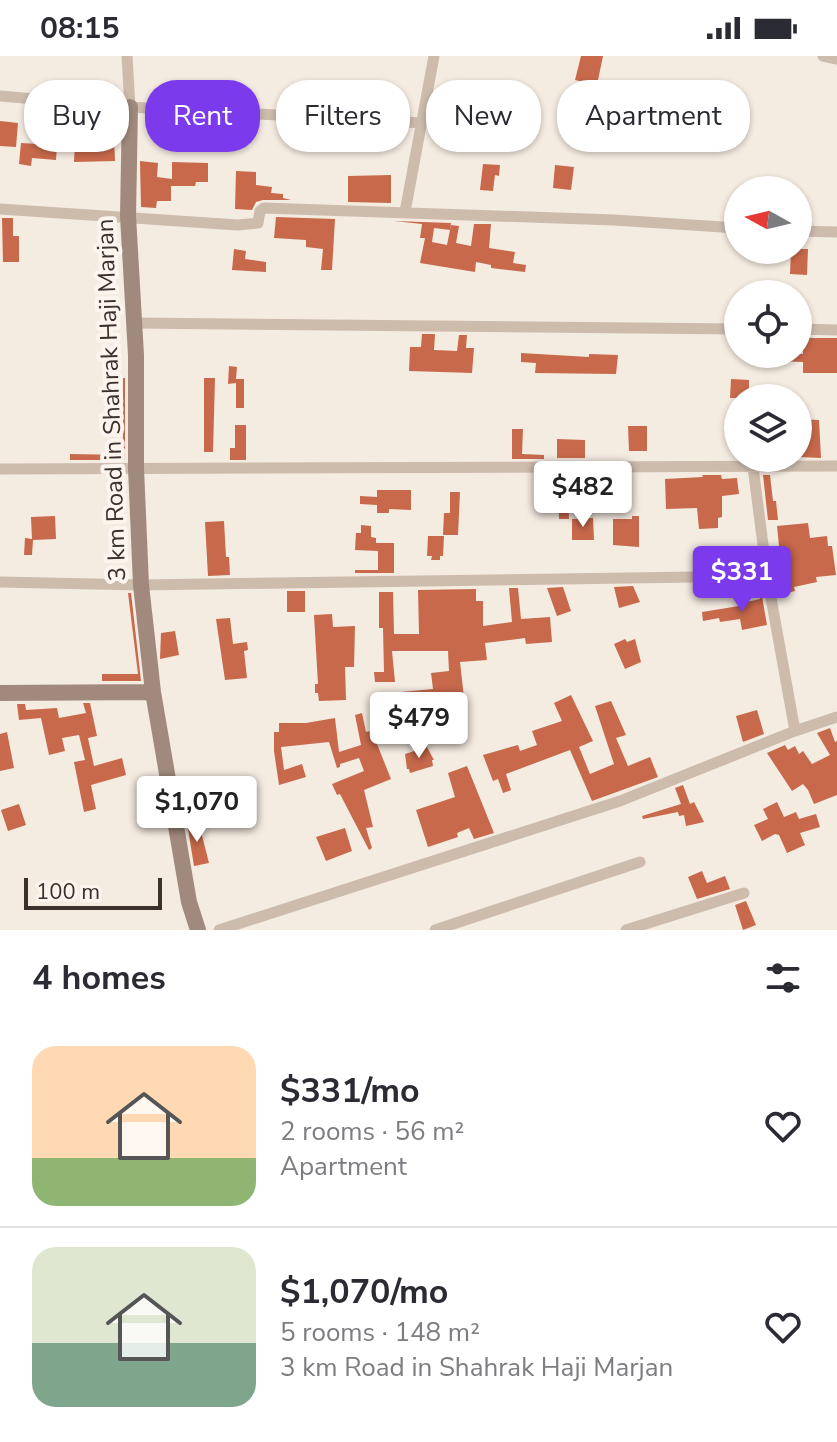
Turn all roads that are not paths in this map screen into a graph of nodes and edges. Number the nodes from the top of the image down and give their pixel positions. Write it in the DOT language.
graph roads {
  1 [pos="127,56"];
  2 [pos="434,56"];
  3 [pos="823,56"];
  4 [pos="837,59"];
  5 [pos="0,96"];
  6 [pos="130,107"];
  7 [pos="422,123"];
  8 [pos="0,209"];
  9 [pos="405,212"];
  10 [pos="128,216"];
  11 [pos="724,227"];
  12 [pos="812,231"];
  13 [pos="837,232"];
  14 [pos="134,323"];
  15 [pos="724,329"];
  16 [pos="812,329"];
  17 [pos="837,330"];
  18 [pos="812,466"];
  19 [pos="837,466"];
  20 [pos="724,467"];
  21 [pos="136,468"];
  22 [pos="0,469"];
  23 [pos="754,472"];
  24 [pos="767,576"];
  25 [pos="0,582"];
  26 [pos="141,585"];
  27 [pos="153,692"];
  28 [pos="0,693"];
  29 [pos="837,717"];
  30 [pos="795,731"];
  31 [pos="640,862"];
  32 [pos="744,893"];
  33 [pos="198,930"];
  34 [pos="219,930"];
  35 [pos="435,930"];
  36 [pos="626,930"];
  1 -- 6 [label="street"];
  2 -- 7 [label="street"];
  3 -- 4 [label="street"];
  5 -- 6 [label="street"];
  6 -- 7 [label="street"];
  6 -- 10 [label="street, 3 km Road in Shahrak Haji Marjan"];
  7 -- 9 [label="street"];
  8 -- 10 [label="street"];
  9 -- 10 [label="street"];
  9 -- 11 [label="street"];
  10 -- 14 [label="street, 3 km Road in Shahrak Haji Marjan"];
  12 -- 13 [label="street"];
  14 -- 15 [label="street"];
  14 -- 21 [label="street, 3 km Road in Shahrak Haji Marjan"];
  16 -- 17 [label="street"];
  18 -- 19 [label="street"];
  20 -- 21 [label="street"];
  21 -- 22 [label="street"];
  21 -- 26 [label="street, 3 km Road in Shahrak Haji Marjan"];
  23 -- 24 [label="street"];
  24 -- 26 [label="street"];
  24 -- 30 [label="street"];
  25 -- 26 [label="street"];
  26 -- 27 [label="street, 3 km Road in Shahrak Haji Marjan"];
  27 -- 28 [label="street"];
  27 -- 33 [label="street, 3 km Road in Shahrak Haji Marjan"];
  29 -- 30 [label="street"];
  30 -- 34 [label="street"];
  31 -- 35 [label="street"];
  32 -- 36 [label="street"];
}
